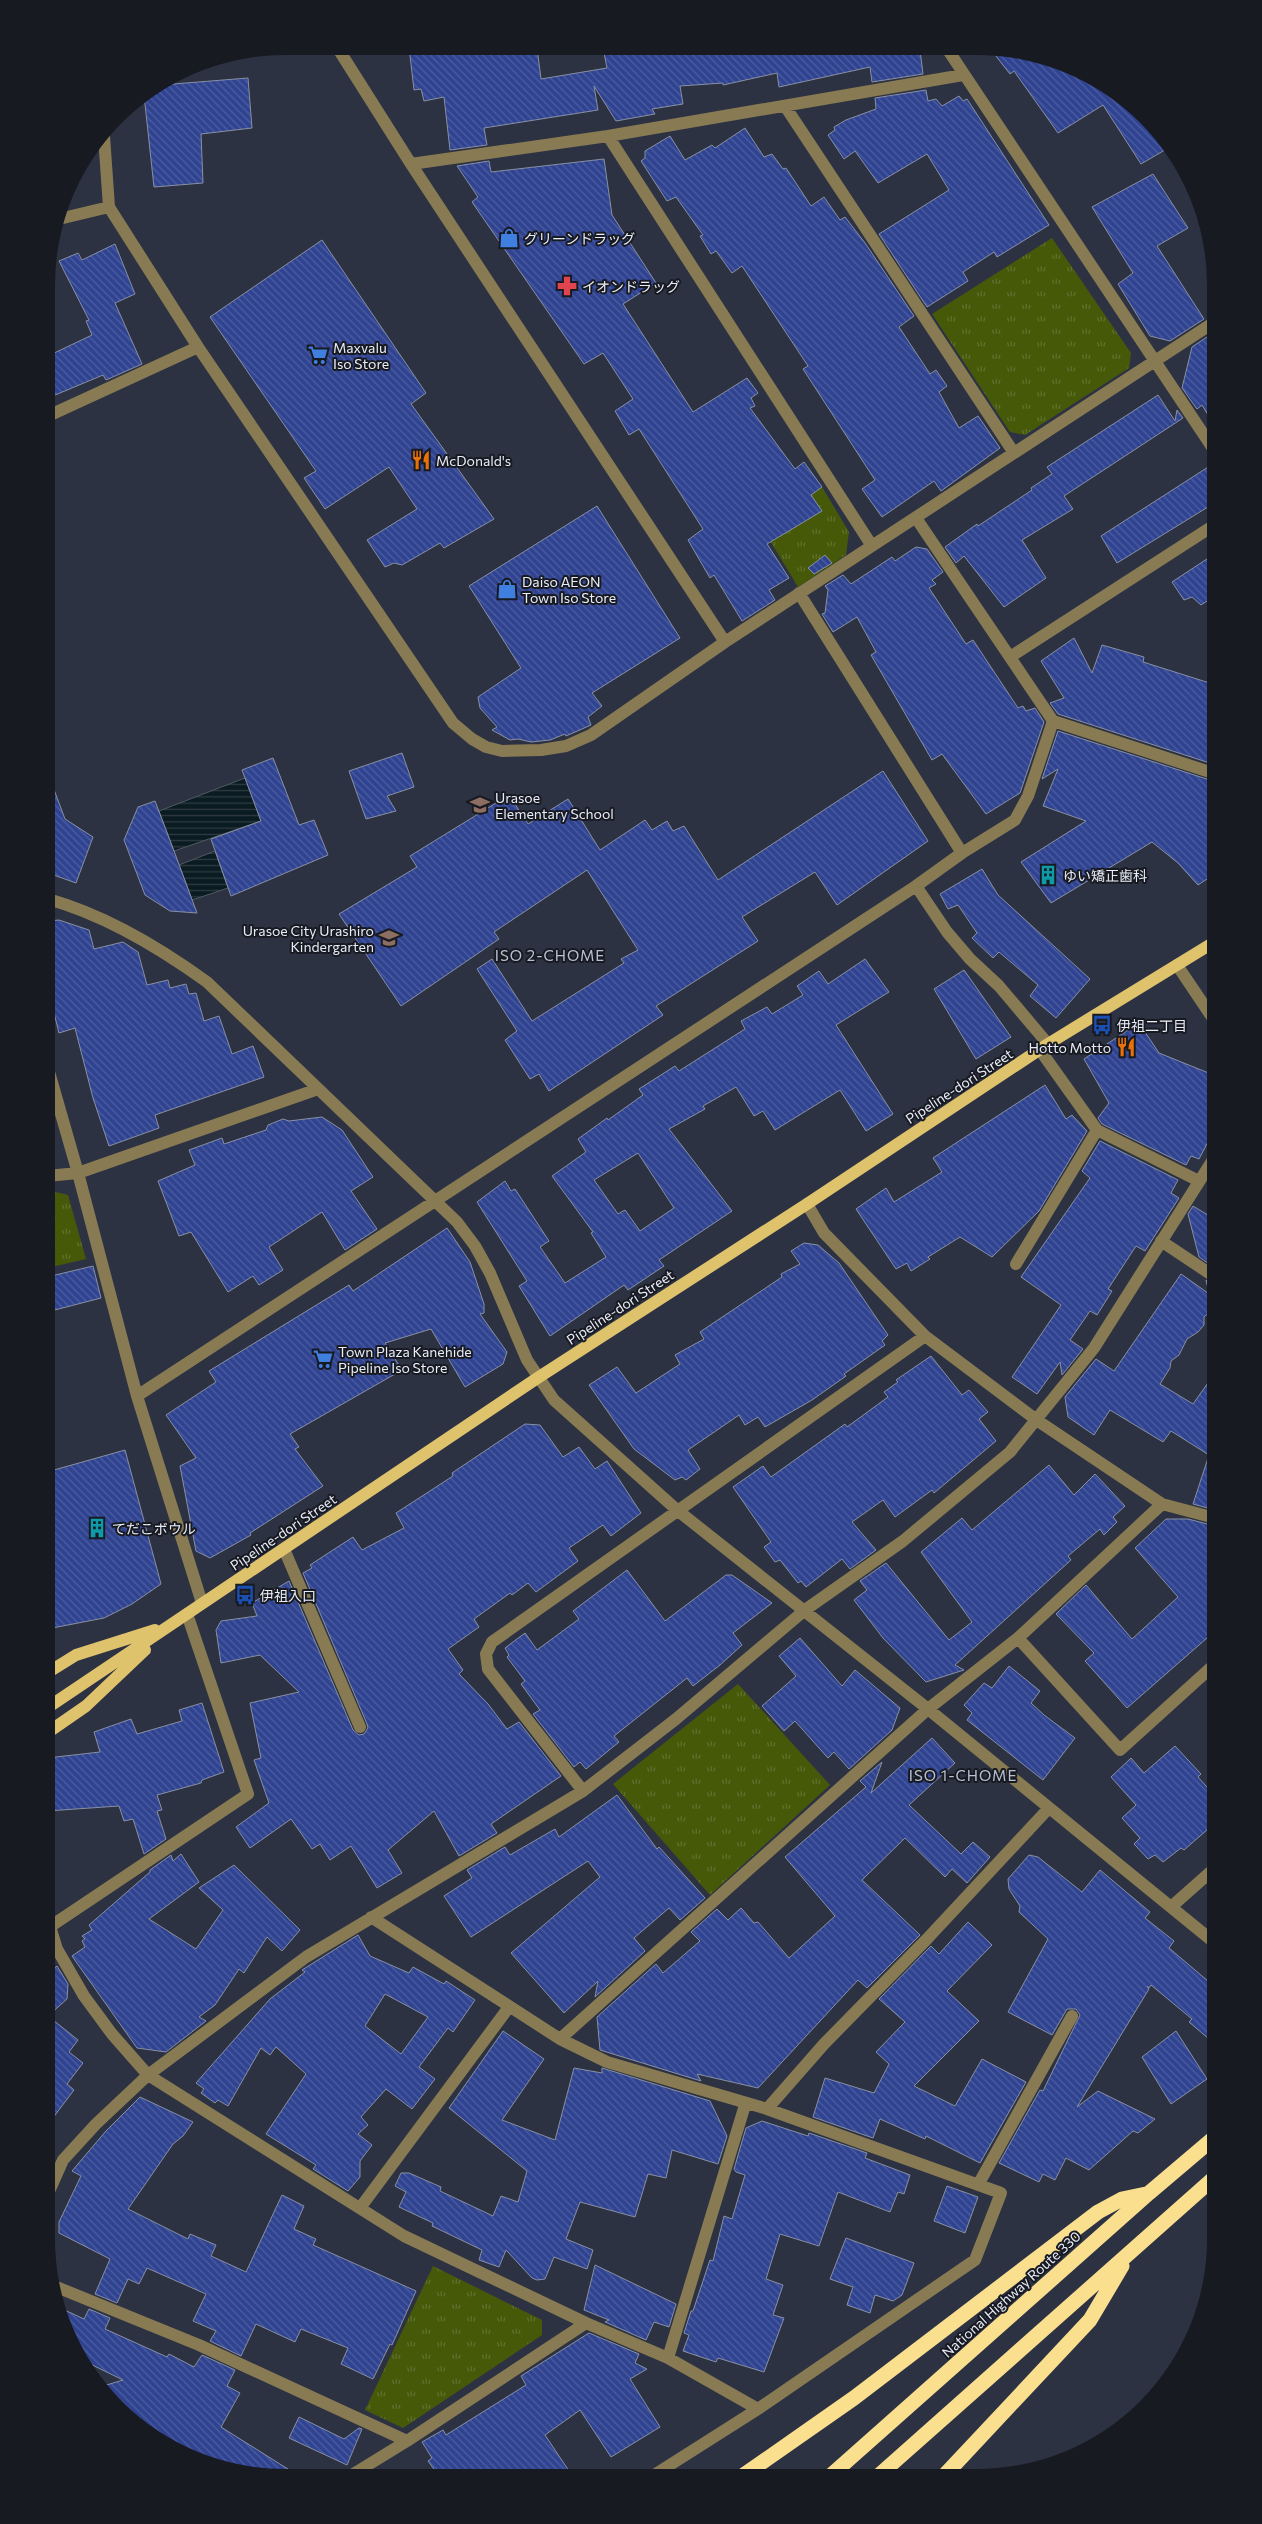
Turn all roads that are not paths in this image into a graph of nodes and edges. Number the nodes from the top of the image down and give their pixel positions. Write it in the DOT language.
graph roads {
  1 [pos="342,55"];
  2 [pos="951,55"];
  3 [pos="963,75"];
  4 [pos="785,106"];
  5 [pos="608,136"];
  6 [pos="104,143"];
  7 [pos="411,164"];
  8 [pos="109,207"];
  9 [pos="65,217"];
  10 [pos="1207,328"];
  11 [pos="198,347"];
  12 [pos="1155,362"];
  13 [pos="55,413"];
  14 [pos="1207,440"];
  15 [pos="1014,454"];
  16 [pos="916,518"];
  17 [pos="1207,530"];
  18 [pos="872,546"];
  19 [pos="800,593"];
  20 [pos="725,642"];
  21 [pos="1010,657"];
  22 [pos="1053,721"];
  23 [pos="1207,771"];
  24 [pos="962,853"];
  25 [pos="916,886"];
  26 [pos="55,902"];
  27 [pos="1207,947"];
  28 [pos="1177,965"];
  29 [pos="1207,1010"];
  30 [pos="1044,1047"];
  31 [pos="318,1089"];
  32 [pos="55,1090"];
  33 [pos="1097,1130"];
  34 [pos="1207,1169"];
  35 [pos="78,1173"];
  36 [pos="55,1175"];
  37 [pos="1199,1181"];
  38 [pos="435,1202"];
  39 [pos="807,1204"];
  40 [pos="1161,1241"];
  41 [pos="1016,1264"];
  42 [pos="1207,1271"];
  43 [pos="926,1336"];
  44 [pos="539,1377"];
  45 [pos="137,1396"];
  46 [pos="1038,1421"];
  47 [pos="1162,1504"];
  48 [pos="677,1510"];
  49 [pos="1207,1516"];
  50 [pos="284,1549"];
  51 [pos="202,1604"];
  52 [pos="805,1610"];
  53 [pos="187,1614"];
  54 [pos="170,1625"];
  55 [pos="1018,1638"];
  56 [pos="55,1668"];
  57 [pos="1207,1671"];
  58 [pos="55,1703"];
  59 [pos="928,1709"];
  60 [pos="55,1727"];
  61 [pos="360,1728"];
  62 [pos="583,1791"];
  63 [pos="1049,1808"];
  64 [pos="1207,1875"];
  65 [pos="1171,1907"];
  66 [pos="371,1917"];
  67 [pos="55,1924"];
  68 [pos="1207,1936"];
  69 [pos="55,1944"];
  70 [pos="509,2007"];
  71 [pos="1072,2016"];
  72 [pos="560,2039"];
  73 [pos="148,2075"];
  74 [pos="745,2104"];
  75 [pos="767,2109"];
  76 [pos="1207,2144"];
  77 [pos="55,2178"];
  78 [pos="1207,2184"];
  79 [pos="978,2185"];
  80 [pos="1149,2193"];
  81 [pos="360,2208"];
  82 [pos="1129,2254"];
  83 [pos="60,2289"];
  84 [pos="586,2323"];
  85 [pos="668,2358"];
  86 [pos="758,2409"];
  87 [pos="407,2441"];
  88 [pos="361,2469"];
  89 [pos="664,2469"];
  90 [pos="752,2469"];
  91 [pos="838,2469"];
  92 [pos="887,2469"];
  93 [pos="950,2469"];
  1 -- 7 [label="street"];
  2 -- 3 [label="street"];
  3 -- 4 [label="street"];
  3 -- 12 [label="street"];
  4 -- 5 [label="street"];
  4 -- 15 [label="street"];
  5 -- 7 [label="street"];
  5 -- 18 [label="street"];
  6 -- 8 [label="street"];
  7 -- 20 [label="street"];
  8 -- 9 [label="street"];
  8 -- 11 [label="street"];
  10 -- 12 [label="street"];
  11 -- 13 [label="street"];
  11 -- 20 [label="street"];
  12 -- 14 [label="street"];
  12 -- 15 [label="street"];
  15 -- 16 [label="street"];
  16 -- 18 [label="street"];
  16 -- 21 [label="street"];
  17 -- 21 [label="street"];
  18 -- 19 [label="street"];
  19 -- 20 [label="street"];
  19 -- 24 [label="street"];
  21 -- 22 [label="street"];
  22 -- 23 [label="street"];
  22 -- 24 [label="street"];
  24 -- 25 [label="street"];
  25 -- 30 [label="street"];
  25 -- 38 [label="street"];
  26 -- 31 [label="street"];
  27 -- 28 [label="main road, Pipeline-dori Street"];
  28 -- 29 [label="street"];
  28 -- 30 [label="main road, Pipeline-dori Street"];
  30 -- 33 [label="street"];
  30 -- 39 [label="main road, Pipeline-dori Street"];
  31 -- 35 [label="street"];
  31 -- 38 [label="street"];
  32 -- 35 [label="street"];
  33 -- 37 [label="street"];
  33 -- 41 [label="street"];
  34 -- 37 [label="street"];
  35 -- 36 [label="street"];
  35 -- 45 [label="street"];
  37 -- 40 [label="street"];
  38 -- 44 [label="street"];
  38 -- 45 [label="street"];
  39 -- 43 [label="street"];
  39 -- 44 [label="main road, Pipeline-dori Street"];
  40 -- 42 [label="street"];
  40 -- 46 [label="street"];
  43 -- 46 [label="street"];
  43 -- 48 [label="street"];
  44 -- 48 [label="street"];
  44 -- 50 [label="main road, Pipeline-dori Street"];
  45 -- 51 [label="street"];
  46 -- 47 [label="street"];
  46 -- 52 [label="street"];
  47 -- 49 [label="street"];
  47 -- 55 [label="street"];
  48 -- 52 [label="street"];
  48 -- 62 [label="street"];
  50 -- 51 [label="main road, Pipeline-dori Street"];
  50 -- 61 [label="street"];
  51 -- 53 [label="main road, Pipeline-dori Street"];
  52 -- 59 [label="street"];
  52 -- 62 [label="street"];
  53 -- 54 [label="main road, Pipeline-dori Street"];
  53 -- 67 [label="street"];
  54 -- 56 [label="main road"];
  54 -- 58 [label="main road, Pipeline-dori Street"];
  54 -- 60 [label="main road"];
  55 -- 57 [label="street"];
  55 -- 59 [label="street"];
  59 -- 63 [label="street"];
  59 -- 72 [label="street"];
  62 -- 66 [label="street"];
  63 -- 65 [label="street"];
  63 -- 75 [label="street"];
  64 -- 65 [label="street"];
  65 -- 68 [label="street"];
  66 -- 70 [label="street"];
  66 -- 73 [label="street"];
  69 -- 73 [label="street"];
  70 -- 72 [label="street"];
  70 -- 81 [label="street"];
  71 -- 79 [label="street"];
  72 -- 74 [label="street"];
  73 -- 77 [label="street"];
  73 -- 81 [label="street"];
  74 -- 75 [label="street"];
  74 -- 85 [label="street"];
  75 -- 79 [label="street"];
  76 -- 80 [label="highway, National Highway Route 330"];
  78 -- 82 [label="highway"];
  79 -- 86 [label="street"];
  80 -- 90 [label="highway"];
  80 -- 91 [label="highway, National Highway Route 330"];
  81 -- 84 [label="street"];
  82 -- 92 [label="highway"];
  82 -- 93 [label="highway"];
  83 -- 87 [label="street"];
  84 -- 85 [label="street"];
  84 -- 87 [label="street"];
  85 -- 86 [label="street"];
  86 -- 89 [label="street"];
  87 -- 88 [label="street"];
}
